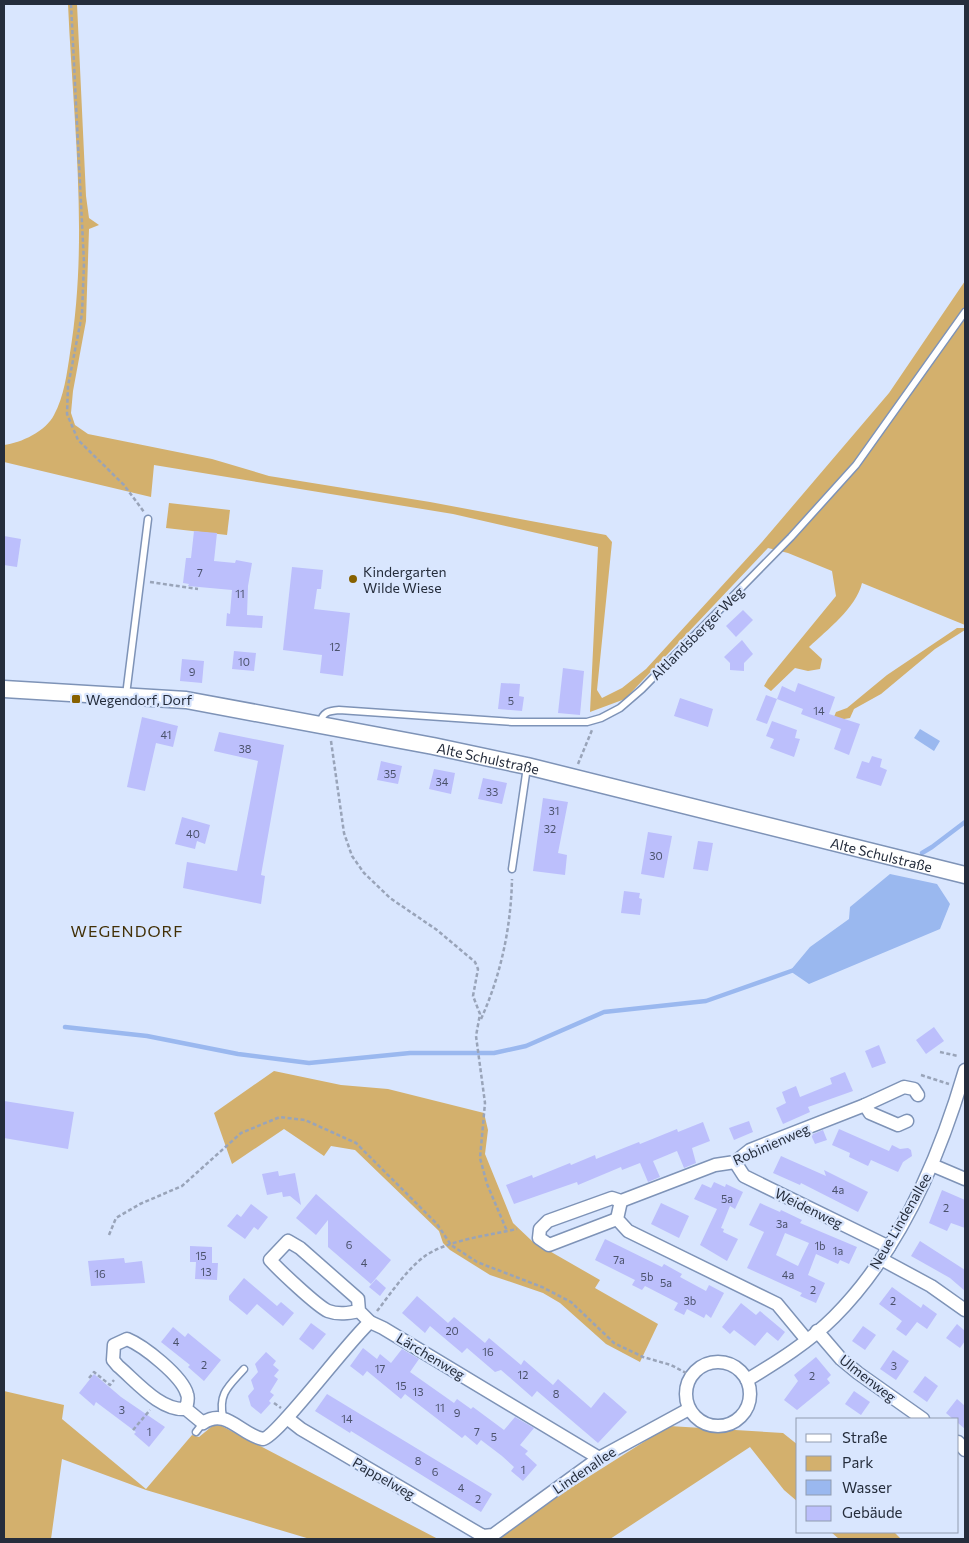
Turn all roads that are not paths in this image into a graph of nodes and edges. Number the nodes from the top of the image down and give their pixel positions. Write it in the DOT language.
graph roads {
  1 [pos="965,312"];
  2 [pos="148,519"];
  3 [pos="4,689"];
  4 [pos="126,695"];
  5 [pos="325,730"];
  6 [pos="527,766"];
  7 [pos="512,869"];
  8 [pos="965,875"];
  9 [pos="965,1070"];
  10 [pos="918,1095"];
  11 [pos="865,1105"];
  12 [pos="906,1121"];
  13 [pos="735,1162"];
  14 [pos="932,1165"];
  15 [pos="965,1179"];
  16 [pos="621,1201"];
  17 [pos="617,1219"];
  18 [pos="889,1247"];
  19 [pos="881,1259"];
  20 [pos="965,1310"];
  21 [pos="359,1311"];
  22 [pos="370,1322"];
  23 [pos="817,1331"];
  24 [pos="806,1339"];
  25 [pos="244,1369"];
  26 [pos="747,1380"];
  27 [pos="689,1408"];
  28 [pos="186,1409"];
  29 [pos="222,1417"];
  30 [pos="287,1418"];
  31 [pos="923,1418"];
  32 [pos="600,1458"];
  33 [pos="482,1537"];
  1 -- 5 [label="lane, Altlandsberger Weg"];
  2 -- 4 [label="lane"];
  3 -- 4 [label="street, Alte Schulstraße"];
  4 -- 5 [label="street, Alte Schulstraße"];
  5 -- 6 [label="street, Alte Schulstraße"];
  6 -- 7 [label="lane"];
  6 -- 8 [label="street, Alte Schulstraße"];
  9 -- 14 [label="street, Neue Lindenallee"];
  10 -- 11 [label="street, Robinienweg"];
  11 -- 12 [label="street"];
  11 -- 13 [label="street, Robinienweg"];
  13 -- 16 [label="street, Robinienweg"];
  13 -- 18 [label="street, Weidenweg"];
  14 -- 15 [label="street"];
  14 -- 18 [label="street, Neue Lindenallee"];
  16 -- 17 [label="street"];
  16 -- 17 [label="street, Robinienweg"];
  17 -- 24 [label="street"];
  18 -- 19 [label="street, Neue Lindenallee"];
  19 -- 20 [label="street"];
  19 -- 23 [label="street, Neue Lindenallee"];
  21 -- 21 [label="street"];
  21 -- 22 [label="street, Lärchenweg"];
  22 -- 30 [label="street"];
  22 -- 32 [label="street, Lärchenweg"];
  23 -- 24 [label="street, Neue Lindenallee"];
  23 -- 31 [label="street, Ulmenweg"];
  24 -- 26 [label="street, Neue Lindenallee"];
  25 -- 29 [label="lane"];
  26 -- 27 [label="street"];
  26 -- 27 [label="street"];
  27 -- 32 [label="street, Lindenallee"];
  28 -- 28 [label="street"];
  28 -- 29 [label="street"];
  29 -- 30 [label="street"];
  30 -- 33 [label="street, Pappelweg"];
  32 -- 33 [label="street, Lindenallee"];
}
